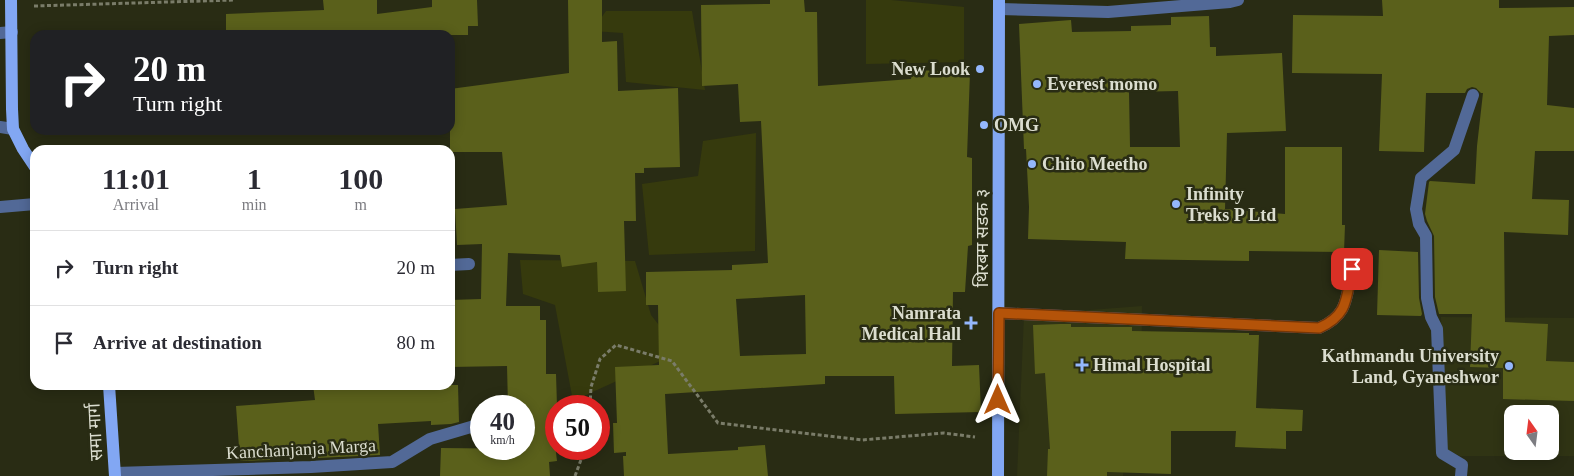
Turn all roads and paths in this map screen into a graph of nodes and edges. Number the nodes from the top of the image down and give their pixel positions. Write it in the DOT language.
graph roads {
  1 [pos="235,0"];
  2 [pos="1238,0"];
  3 [pos="11,4"];
  4 [pos="1000,4"];
  5 [pos="6,32"];
  6 [pos="1473,95"];
  7 [pos="0,126"];
  8 [pos="13,130"];
  9 [pos="30,160"];
  10 [pos="30,204"];
  11 [pos="0,207"];
  12 [pos="468,264"];
  13 [pos="455,265"];
  14 [pos="1352,269"];
  15 [pos="999,313"];
  16 [pos="109,390"];
  17 [pos="591,395"];
  18 [pos="470,427"];
  19 [pos="998,435"];
  20 [pos="581,460"];
  21 [pos="115,474"];
  22 [pos="575,476"];
  23 [pos="998,476"];
  24 [pos="1460,476"];
  1 -- 3 [label="path"];
  2 -- 4 [label="street"];
  3 -- 5 [label="main road"];
  4 -- 15 [label="main road, थिरबम सडक ३"];
  5 -- 8 [label="main road"];
  6 -- 24 [label="street"];
  7 -- 8 [label="street"];
  8 -- 9 [label="main road"];
  10 -- 11 [label="street"];
  12 -- 13 [label="street"];
  14 -- 15 [label="street"];
  15 -- 19 [label="main road, थिरबम सडक ३"];
  16 -- 21 [label="main road, समा मार्ग"];
  17 -- 19 [label="path"];
  18 -- 21 [label="street, Kanchanjanja Marga"];
  19 -- 23 [label="main road, थिरबम सडक ३"];
  20 -- 22 [label="path"];
}
